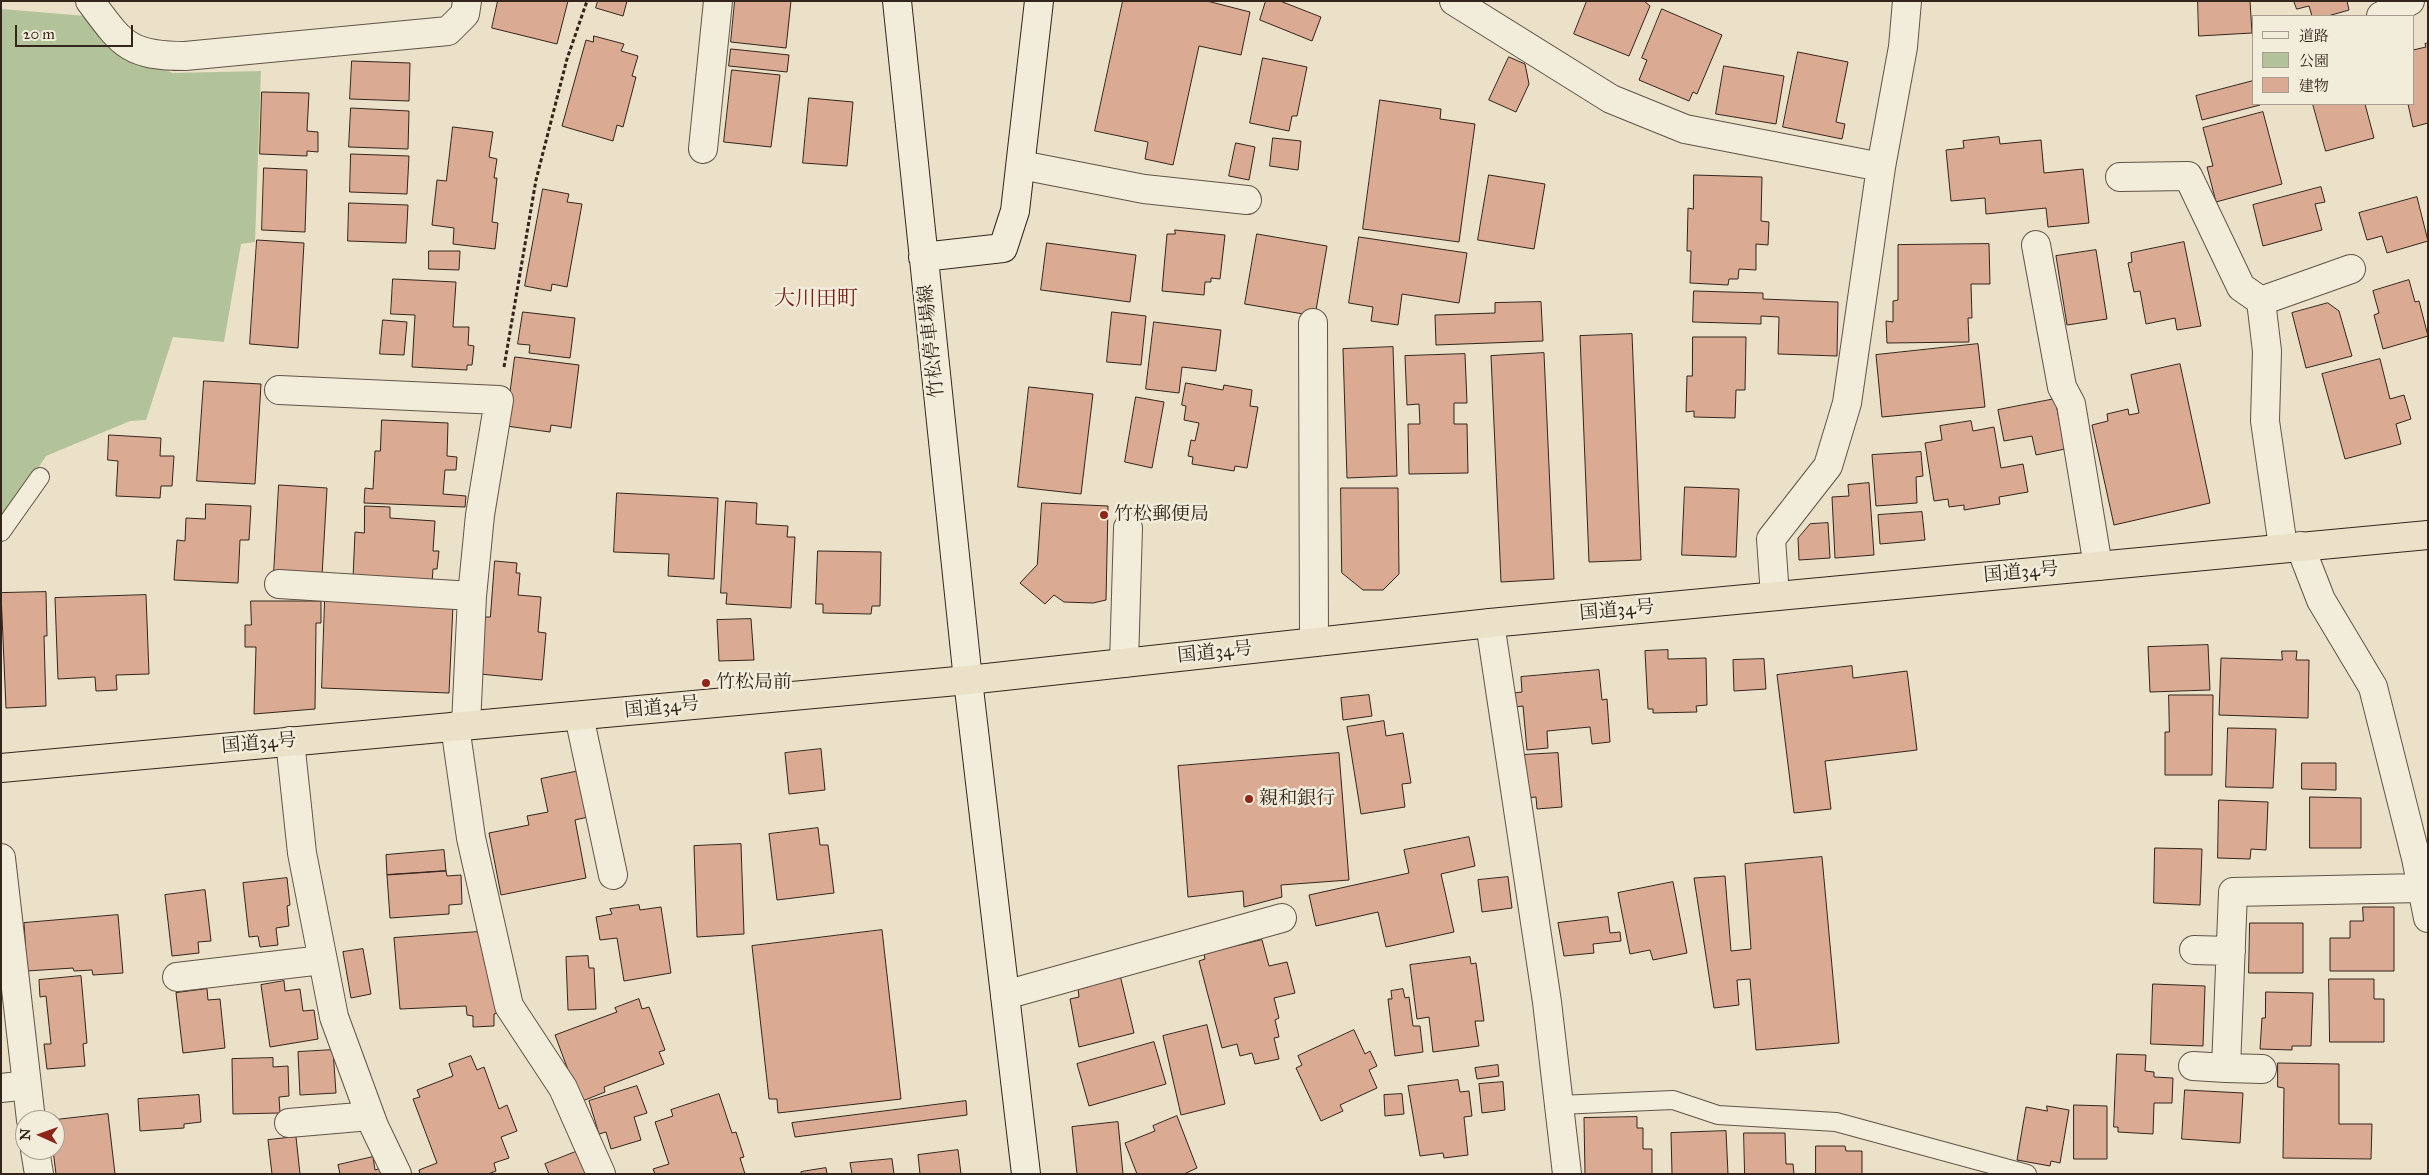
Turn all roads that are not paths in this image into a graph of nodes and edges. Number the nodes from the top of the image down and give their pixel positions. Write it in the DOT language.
graph roads {
  1 [pos="90,1"];
  2 [pos="468,1"];
  3 [pos="718,1"];
  4 [pos="897,1"];
  5 [pos="1039,1"];
  6 [pos="1906,1"];
  7 [pos="2410,1"];
  8 [pos="1471,6"];
  9 [pos="2382,15"];
  10 [pos="703,149"];
  11 [pos="1021,165"];
  12 [pos="1881,167"];
  13 [pos="2120,177"];
  14 [pos="1247,200"];
  15 [pos="2036,245"];
  16 [pos="923,257"];
  17 [pos="2351,270"];
  18 [pos="2261,302"];
  19 [pos="1314,323"];
  20 [pos="280,390"];
  21 [pos="40,476"];
  22 [pos="1128,528"];
  23 [pos="1,532"];
  24 [pos="2428,535"];
  25 [pos="2291,546"];
  26 [pos="2098,566"];
  27 [pos="278,584"];
  28 [pos="472,596"];
  29 [pos="1775,596"];
  30 [pos="1490,623"];
  31 [pos="1314,642"];
  32 [pos="1124,663"];
  33 [pos="968,680"];
  34 [pos="579,716"];
  35 [pos="461,726"];
  36 [pos="290,741"];
  37 [pos="1,768"];
  38 [pos="1,858"];
  39 [pos="613,875"];
  40 [pos="2421,888"];
  41 [pos="1282,918"];
  42 [pos="2428,918"];
  43 [pos="2194,950"];
  44 [pos="2231,951"];
  45 [pos="322,960"];
  46 [pos="177,977"];
  47 [pos="1005,995"];
  48 [pos="2193,1066"];
  49 [pos="2226,1068"];
  50 [pos="2262,1069"];
  51 [pos="14,1086"];
  52 [pos="1559,1104"];
  53 [pos="26,1110"];
  54 [pos="370,1116"];
  55 [pos="289,1123"];
  56 [pos="36,1160"];
  57 [pos="38,1174"];
  58 [pos="397,1174"];
  59 [pos="601,1174"];
  60 [pos="1026,1174"];
  61 [pos="1567,1174"];
  62 [pos="2027,1174"];
  1 -- 2 [label="street"];
  3 -- 10 [label="street"];
  4 -- 16 [label="street, 竹松停車場線"];
  5 -- 11 [label="street"];
  6 -- 12 [label="street"];
  7 -- 9 [label="street"];
  8 -- 12 [label="street"];
  11 -- 14 [label="street"];
  11 -- 16 [label="street"];
  12 -- 29 [label="street"];
  13 -- 18 [label="street"];
  15 -- 26 [label="street"];
  16 -- 33 [label="street, 竹松停車場線"];
  17 -- 18 [label="street"];
  18 -- 25 [label="street"];
  19 -- 31 [label="street"];
  20 -- 28 [label="street"];
  21 -- 23 [label="lane"];
  22 -- 32 [label="street"];
  24 -- 25 [label="highway, 国道34号"];
  25 -- 26 [label="highway, 国道34号"];
  25 -- 40 [label="street"];
  26 -- 29 [label="highway, 国道34号"];
  27 -- 28 [label="street"];
  28 -- 35 [label="street"];
  29 -- 30 [label="highway, 国道34号"];
  30 -- 31 [label="highway, 国道34号"];
  30 -- 52 [label="street"];
  31 -- 32 [label="highway, 国道34号"];
  32 -- 33 [label="highway, 国道34号"];
  33 -- 34 [label="highway, 国道34号"];
  33 -- 47 [label="street, 竹松停車場線"];
  34 -- 35 [label="highway, 国道34号"];
  34 -- 39 [label="street"];
  35 -- 36 [label="highway, 国道34号"];
  35 -- 59 [label="street"];
  36 -- 37 [label="highway, 国道34号"];
  36 -- 45 [label="street"];
  38 -- 51 [label="street"];
  40 -- 42 [label="street"];
  40 -- 44 [label="street"];
  41 -- 47 [label="street"];
  43 -- 44 [label="street"];
  44 -- 49 [label="street"];
  45 -- 46 [label="street"];
  45 -- 54 [label="street"];
  47 -- 60 [label="street, 竹松停車場線"];
  48 -- 49 [label="street"];
  49 -- 50 [label="street"];
  51 -- 53 [label="street"];
  52 -- 61 [label="street"];
  52 -- 62 [label="lane"];
  54 -- 55 [label="street"];
  54 -- 58 [label="street"];
  56 -- 57 [label="street"];
}
